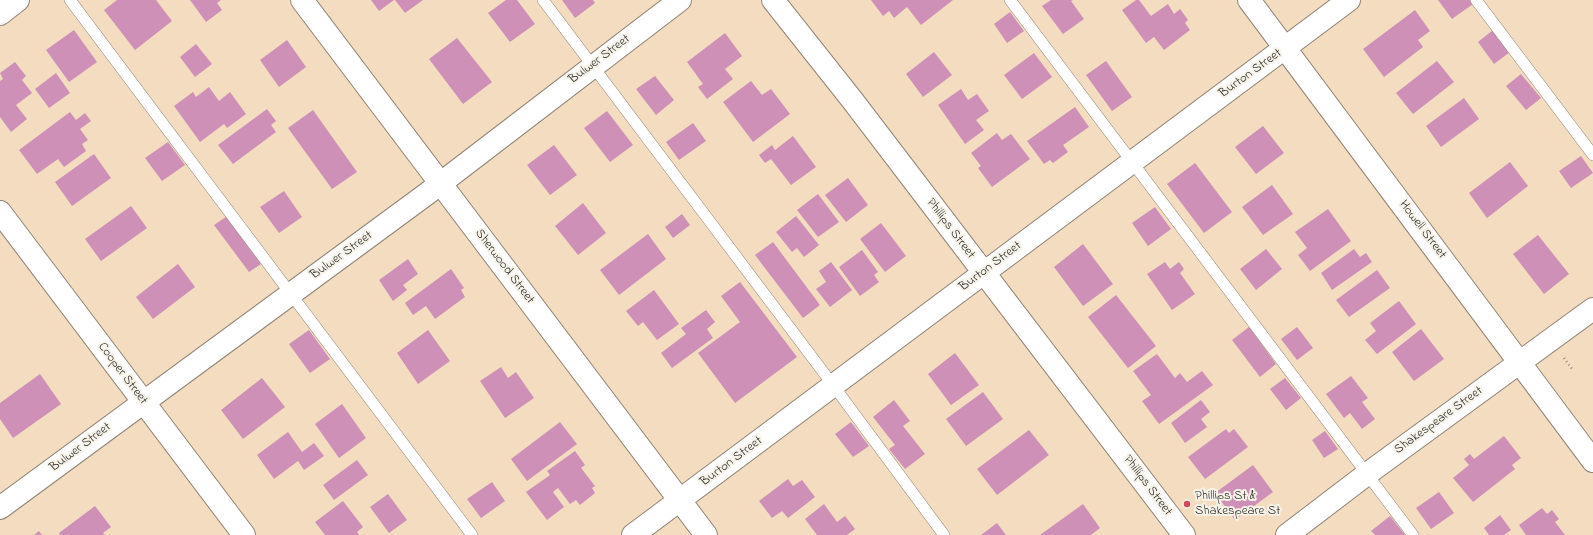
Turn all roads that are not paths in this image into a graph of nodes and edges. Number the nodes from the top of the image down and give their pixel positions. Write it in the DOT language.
graph roads {
  1 [pos="18,0"];
  2 [pos="70,0"];
  3 [pos="302,0"];
  4 [pos="543,0"];
  5 [pos="680,0"];
  6 [pos="773,0"];
  7 [pos="1010,0"];
  8 [pos="1249,0"];
  9 [pos="1349,0"];
  10 [pos="1476,0"];
  11 [pos="0,14"];
  12 [pos="1285,49"];
  13 [pos="592,66"];
  14 [pos="1593,155"];
  15 [pos="1132,162"];
  16 [pos="441,183"];
  17 [pos="0,212"];
  18 [pos="982,273"];
  19 [pos="290,293"];
  20 [pos="1593,309"];
  21 [pos="1520,364"];
  22 [pos="834,385"];
  23 [pos="143,402"];
  24 [pos="1593,461"];
  25 [pos="1367,474"];
  26 [pos="680,500"];
  27 [pos="0,508"];
  28 [pos="244,535"];
  29 [pos="472,535"];
  30 [pos="633,535"];
  31 [pos="706,535"];
  32 [pos="944,535"];
  33 [pos="1184,535"];
  34 [pos="1287,535"];
  35 [pos="1413,535"];
  1 -- 11 [label="street"];
  2 -- 19 [label="lane"];
  3 -- 16 [label="street, Sherwood Street"];
  4 -- 13 [label="lane"];
  5 -- 13 [label="street, Bulwer Street"];
  6 -- 18 [label="street, Phillips Street"];
  7 -- 15 [label="lane"];
  8 -- 12 [label="street, Howell Street"];
  9 -- 12 [label="street, Burton Street"];
  10 -- 14 [label="lane"];
  12 -- 15 [label="street, Burton Street"];
  12 -- 21 [label="street, Howell Street"];
  13 -- 16 [label="street, Bulwer Street"];
  13 -- 22 [label="lane"];
  15 -- 18 [label="street, Burton Street"];
  15 -- 25 [label="lane"];
  16 -- 19 [label="street, Bulwer Street"];
  16 -- 26 [label="street, Sherwood Street"];
  17 -- 23 [label="street, Cooper Street"];
  18 -- 22 [label="street, Burton Street"];
  18 -- 33 [label="street, Phillips Street"];
  19 -- 23 [label="street, Bulwer Street"];
  19 -- 29 [label="lane"];
  20 -- 21 [label="street, Shakespeare Street"];
  21 -- 24 [label="street, Howell Street"];
  21 -- 25 [label="street, Shakespeare Street"];
  22 -- 26 [label="street, Burton Street"];
  22 -- 32 [label="lane"];
  23 -- 27 [label="street, Bulwer Street"];
  23 -- 28 [label="street, Cooper Street"];
  25 -- 34 [label="street, Shakespeare Street"];
  25 -- 35 [label="lane"];
  26 -- 30 [label="street, Burton Street"];
  26 -- 31 [label="street, Sherwood Street"];
}
